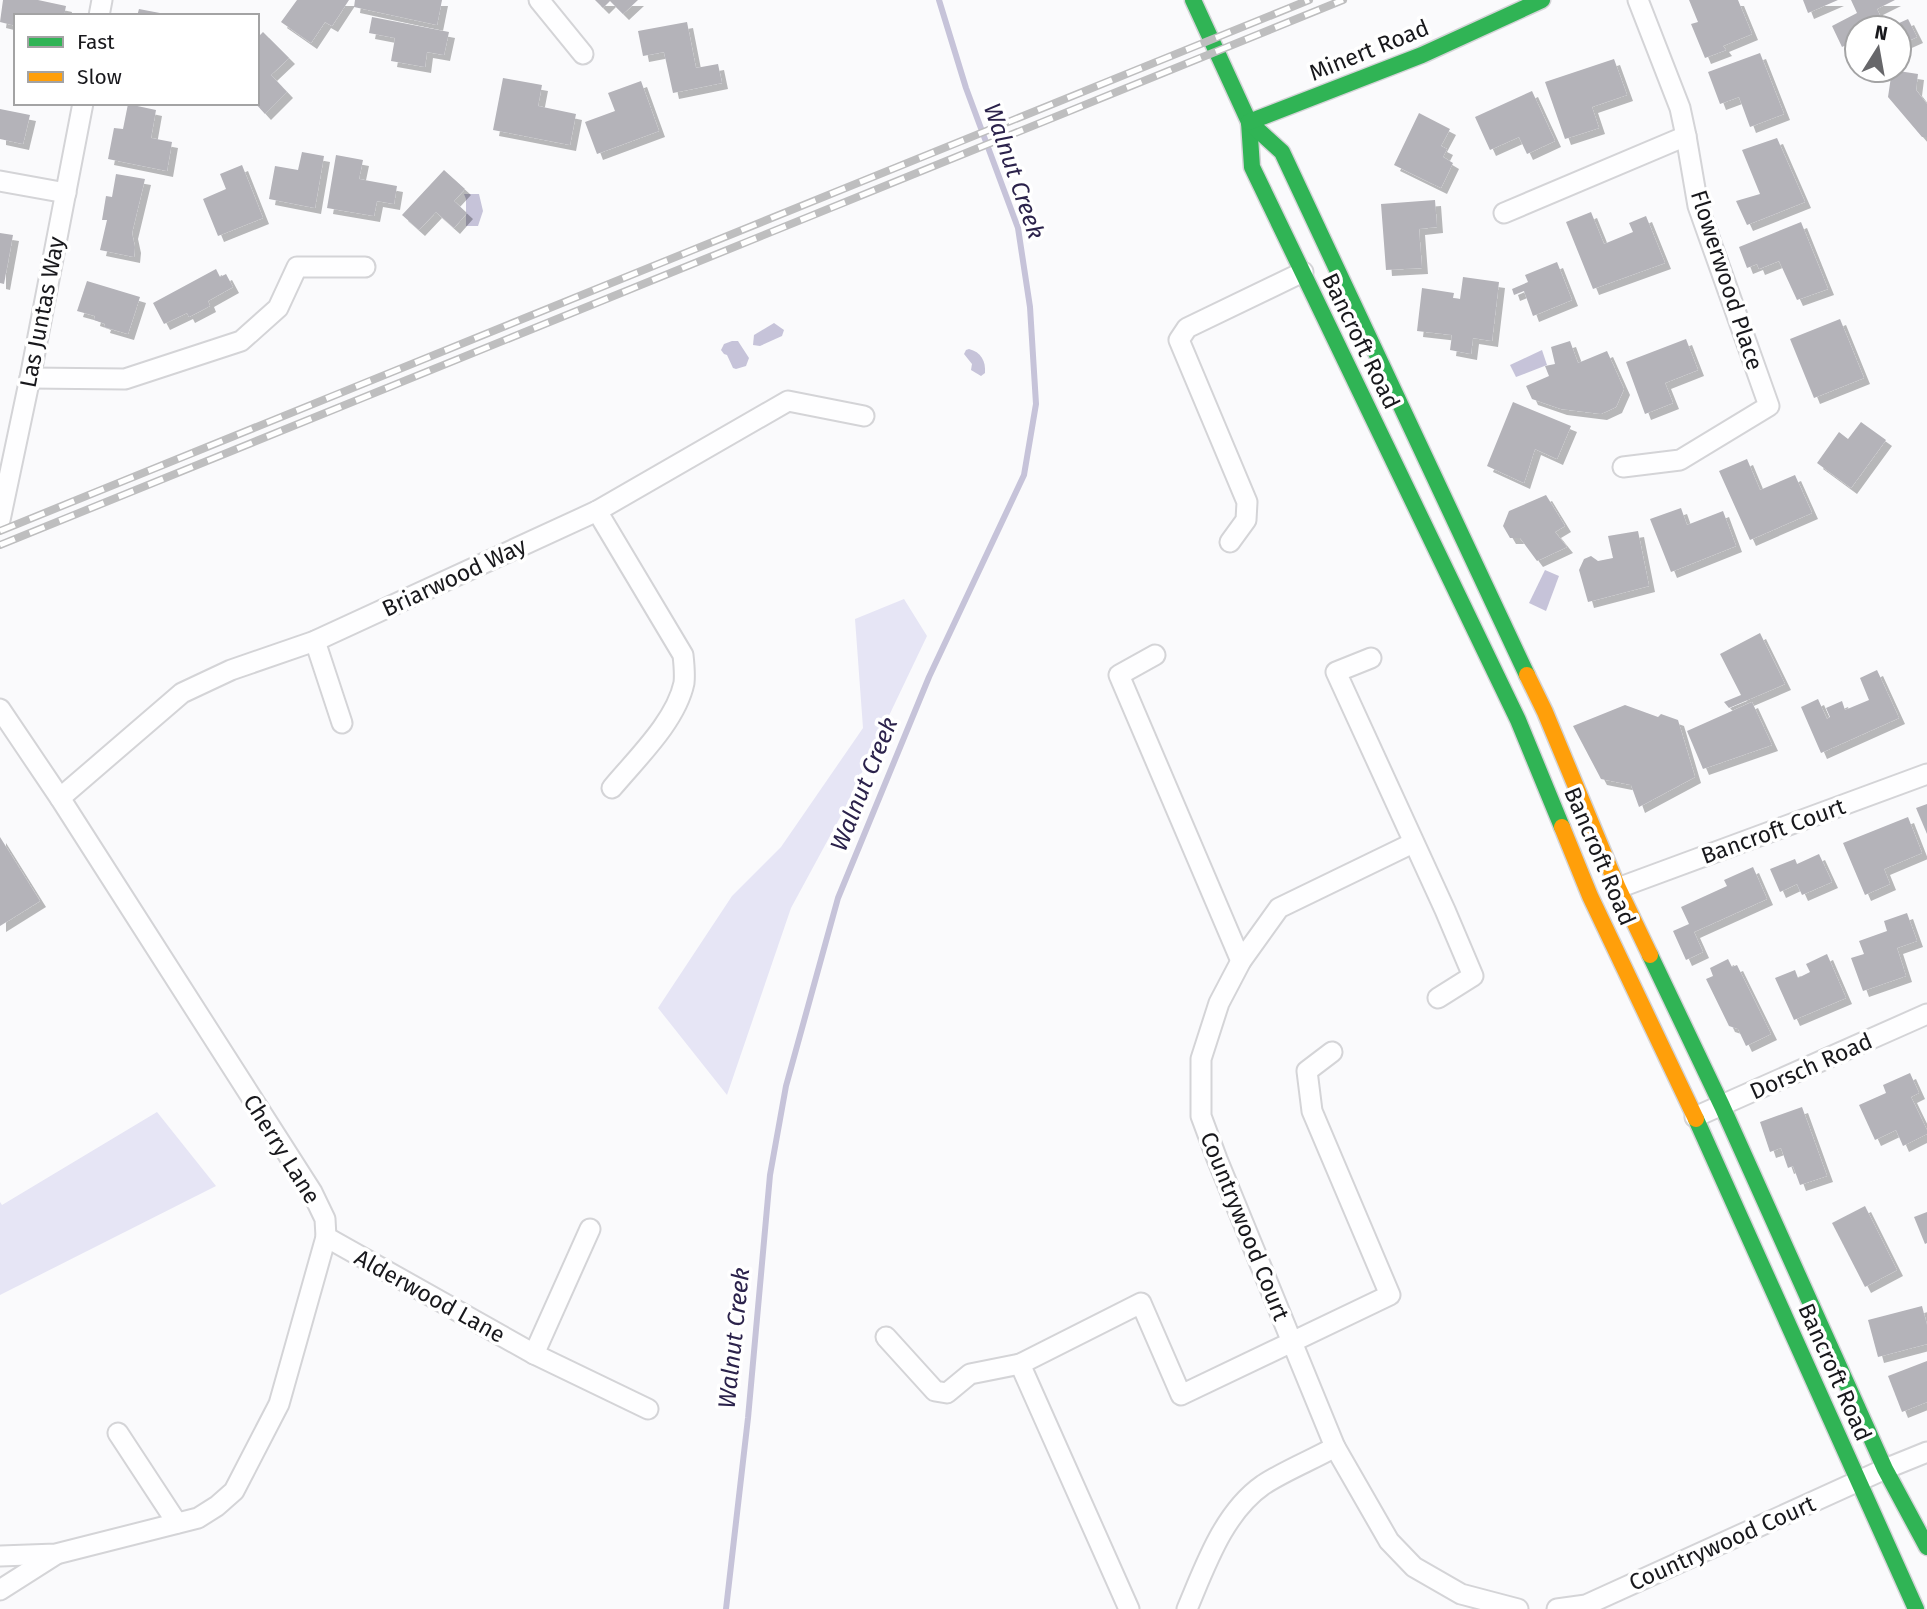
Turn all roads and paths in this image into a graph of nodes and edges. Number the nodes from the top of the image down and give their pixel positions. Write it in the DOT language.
graph roads {
  1 [pos="539,0"];
  2 [pos="1193,0"];
  3 [pos="1542,0"];
  4 [pos="1638,0"];
  5 [pos="583,54"];
  6 [pos="83,105"];
  7 [pos="1249,122"];
  8 [pos="1686,136"];
  9 [pos="0,181"];
  10 [pos="66,193"];
  11 [pos="1504,213"];
  12 [pos="365,267"];
  13 [pos="1303,272"];
  14 [pos="30,378"];
  15 [pos="864,416"];
  16 [pos="8,443"];
  17 [pos="1623,467"];
  18 [pos="597,511"];
  19 [pos="0,520"];
  20 [pos="1230,542"];
  21 [pos="315,642"];
  22 [pos="1155,655"];
  23 [pos="1370,659"];
  24 [pos="0,709"];
  25 [pos="342,723"];
  26 [pos="1927,774"];
  27 [pos="612,788"];
  28 [pos="61,798"];
  29 [pos="1413,843"];
  30 [pos="1618,888"];
  31 [pos="1241,961"];
  32 [pos="1438,998"];
  33 [pos="1927,1014"];
  34 [pos="1332,1052"];
  35 [pos="1722,1106"];
  36 [pos="1695,1117"];
  37 [pos="590,1229"];
  38 [pos="326,1237"];
  39 [pos="886,1337"];
  40 [pos="1292,1342"];
  41 [pos="534,1354"];
  42 [pos="1020,1364"];
  43 [pos="648,1409"];
  44 [pos="118,1433"];
  45 [pos="1335,1447"];
  46 [pos="1927,1452"];
  47 [pos="1885,1469"];
  48 [pos="1859,1481"];
  49 [pos="177,1523"];
  50 [pos="1927,1547"];
  51 [pos="56,1555"];
  52 [pos="0,1556"];
  53 [pos="0,1590"];
  54 [pos="1129,1609"];
  55 [pos="1187,1609"];
  56 [pos="1518,1609"];
  57 [pos="1557,1609"];
  58 [pos="1916,1609"];
  1 -- 5 [label="street"];
  2 -- 7 [label="street, Bancroft Road"];
  3 -- 7 [label="street, Minert Road"];
  4 -- 8 [label="street, Flowerwood Place"];
  6 -- 10 [label="street, Las Juntas Way"];
  7 -- 13 [label="street, Bancroft Road"];
  7 -- 30 [label="street, Bancroft Road"];
  8 -- 11 [label="street"];
  8 -- 17 [label="street, Flowerwood Place"];
  9 -- 10 [label="street"];
  10 -- 14 [label="street, Las Juntas Way"];
  12 -- 14 [label="street"];
  13 -- 20 [label="street"];
  13 -- 36 [label="street, Bancroft Road"];
  14 -- 16 [label="street, Las Juntas Way"];
  15 -- 18 [label="street, Briarwood Way"];
  16 -- 19 [label="street, Las Juntas Way"];
  18 -- 21 [label="street, Briarwood Way"];
  18 -- 27 [label="street"];
  21 -- 25 [label="street"];
  21 -- 28 [label="street, Briarwood Way"];
  22 -- 31 [label="street"];
  23 -- 29 [label="street"];
  24 -- 28 [label="street, Cherry Lane"];
  26 -- 30 [label="street, Bancroft Court"];
  28 -- 38 [label="street, Cherry Lane"];
  29 -- 31 [label="street, Countrywood Court"];
  29 -- 32 [label="street"];
  30 -- 35 [label="street, Bancroft Road"];
  31 -- 40 [label="street, Countrywood Court"];
  33 -- 35 [label="street, Dorsch Road"];
  34 -- 40 [label="street"];
  35 -- 36 [label="street, Dorsch Road"];
  35 -- 47 [label="street, Bancroft Road"];
  36 -- 48 [label="street, Bancroft Road"];
  37 -- 41 [label="street"];
  38 -- 41 [label="street, Alderwood Lane"];
  38 -- 49 [label="street, Cherry Lane"];
  39 -- 42 [label="street"];
  40 -- 42 [label="street"];
  40 -- 45 [label="street, Countrywood Court"];
  41 -- 43 [label="street, Alderwood Lane"];
  42 -- 54 [label="street"];
  44 -- 49 [label="street"];
  45 -- 55 [label="street"];
  45 -- 56 [label="street, Countrywood Court"];
  46 -- 47 [label="street, Countrywood Court"];
  47 -- 48 [label="street, Countrywood Court"];
  47 -- 50 [label="street, Bancroft Road"];
  48 -- 57 [label="street, Countrywood Court"];
  48 -- 58 [label="street, Bancroft Road"];
  49 -- 51 [label="street, Cherry Lane"];
  51 -- 52 [label="street, Cherry Lane"];
  51 -- 53 [label="street, Cherry Lane"];
}
